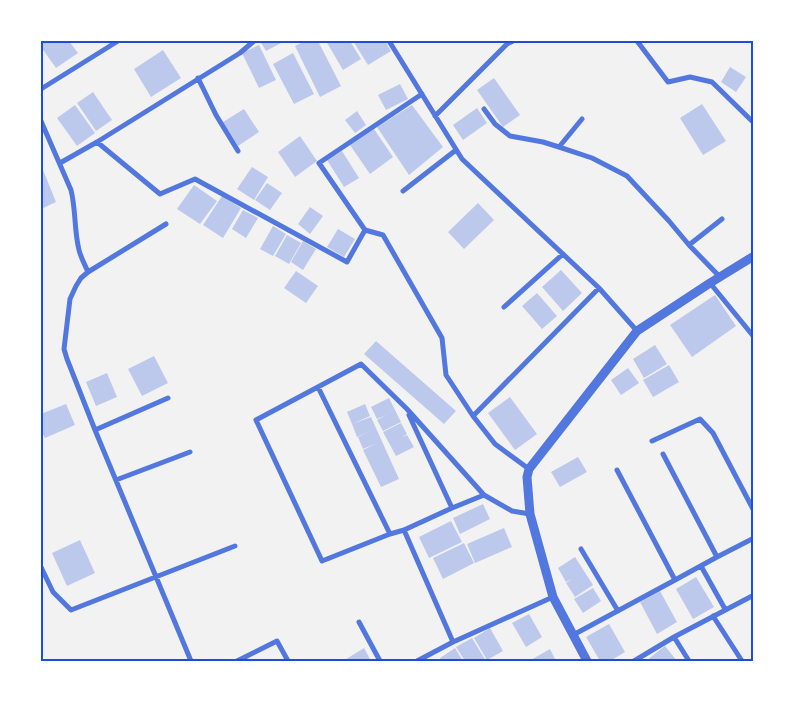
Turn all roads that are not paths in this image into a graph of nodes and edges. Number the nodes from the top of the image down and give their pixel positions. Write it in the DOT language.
graph roads {
  1 [pos="118,41"];
  2 [pos="254,41"];
  3 [pos="389,41"];
  4 [pos="513,41"];
  5 [pos="636,41"];
  6 [pos="198,78"];
  7 [pos="41,89"];
  8 [pos="422,94"];
  9 [pos="484,109"];
  10 [pos="435,116"];
  11 [pos="582,119"];
  12 [pos="41,121"];
  13 [pos="754,123"];
  14 [pos="97,142"];
  15 [pos="559,147"];
  16 [pos="456,150"];
  17 [pos="238,151"];
  18 [pos="60,163"];
  19 [pos="403,191"];
  20 [pos="722,219"];
  21 [pos="166,224"];
  22 [pos="365,230"];
  23 [pos="689,245"];
  24 [pos="563,254"];
  25 [pos="754,256"];
  26 [pos="88,272"];
  27 [pos="720,277"];
  28 [pos="710,283"];
  29 [pos="599,288"];
  30 [pos="504,307"];
  31 [pos="637,331"];
  32 [pos="754,338"];
  33 [pos="318,387"];
  34 [pos="168,398"];
  35 [pos="407,409"];
  36 [pos="473,416"];
  37 [pos="95,430"];
  38 [pos="652,441"];
  39 [pos="190,452"];
  40 [pos="663,454"];
  41 [pos="529,469"];
  42 [pos="617,470"];
  43 [pos="116,480"];
  44 [pos="484,494"];
  45 [pos="452,508"];
  46 [pos="754,511"];
  47 [pos="530,514"];
  48 [pos="404,530"];
  49 [pos="390,534"];
  50 [pos="754,538"];
  51 [pos="235,546"];
  52 [pos="581,549"];
  53 [pos="717,557"];
  54 [pos="701,566"];
  55 [pos="41,567"];
  56 [pos="156,576"];
  57 [pos="675,580"];
  58 [pos="754,595"];
  59 [pos="553,597"];
  60 [pos="725,609"];
  61 [pos="618,611"];
  62 [pos="713,616"];
  63 [pos="359,622"];
  64 [pos="572,635"];
  65 [pos="674,637"];
  66 [pos="453,642"];
  67 [pos="191,661"];
  68 [pos="238,661"];
  69 [pos="288,661"];
  70 [pos="380,661"];
  71 [pos="417,661"];
  72 [pos="587,661"];
  73 [pos="634,661"];
  74 [pos="689,661"];
  75 [pos="742,661"];
  1 -- 7 [label="street"];
  2 -- 6 [label="street"];
  3 -- 8 [label="street"];
  4 -- 10 [label="street"];
  5 -- 13 [label="street"];
  6 -- 14 [label="street"];
  6 -- 17 [label="street"];
  8 -- 10 [label="street"];
  8 -- 22 [label="street"];
  9 -- 15 [label="street"];
  10 -- 16 [label="street"];
  11 -- 15 [label="street"];
  12 -- 18 [label="street"];
  14 -- 18 [label="street"];
  14 -- 22 [label="street"];
  15 -- 23 [label="street"];
  16 -- 19 [label="street"];
  16 -- 24 [label="street"];
  18 -- 26 [label="street"];
  20 -- 23 [label="street"];
  21 -- 26 [label="street"];
  22 -- 36 [label="street"];
  23 -- 27 [label="street"];
  24 -- 29 [label="street"];
  24 -- 30 [label="street"];
  25 -- 27 [label="street"];
  26 -- 37 [label="street"];
  27 -- 28 [label="street"];
  28 -- 31 [label="street"];
  28 -- 32 [label="street"];
  29 -- 31 [label="street"];
  29 -- 36 [label="street"];
  31 -- 41 [label="street"];
  33 -- 35 [label="street"];
  33 -- 49 [label="street"];
  33 -- 49 [label="street"];
  34 -- 37 [label="street"];
  35 -- 44 [label="street"];
  35 -- 45 [label="street"];
  36 -- 41 [label="street"];
  37 -- 43 [label="street"];
  38 -- 46 [label="street"];
  39 -- 43 [label="street"];
  40 -- 53 [label="street"];
  41 -- 47 [label="street"];
  42 -- 57 [label="street"];
  43 -- 56 [label="street"];
  44 -- 45 [label="street"];
  44 -- 47 [label="street"];
  45 -- 48 [label="street"];
  47 -- 59 [label="street"];
  48 -- 49 [label="street"];
  48 -- 66 [label="street"];
  50 -- 53 [label="street"];
  51 -- 56 [label="street"];
  52 -- 61 [label="street"];
  53 -- 54 [label="street"];
  54 -- 57 [label="street"];
  54 -- 60 [label="street"];
  55 -- 56 [label="street"];
  56 -- 67 [label="street"];
  57 -- 61 [label="street"];
  58 -- 60 [label="street"];
  59 -- 64 [label="street"];
  59 -- 66 [label="street"];
  60 -- 62 [label="street"];
  61 -- 64 [label="street"];
  62 -- 65 [label="street"];
  62 -- 75 [label="street"];
  63 -- 70 [label="street"];
  64 -- 72 [label="street"];
  65 -- 73 [label="street"];
  65 -- 74 [label="street"];
  66 -- 71 [label="street"];
  68 -- 69 [label="street"];
}
